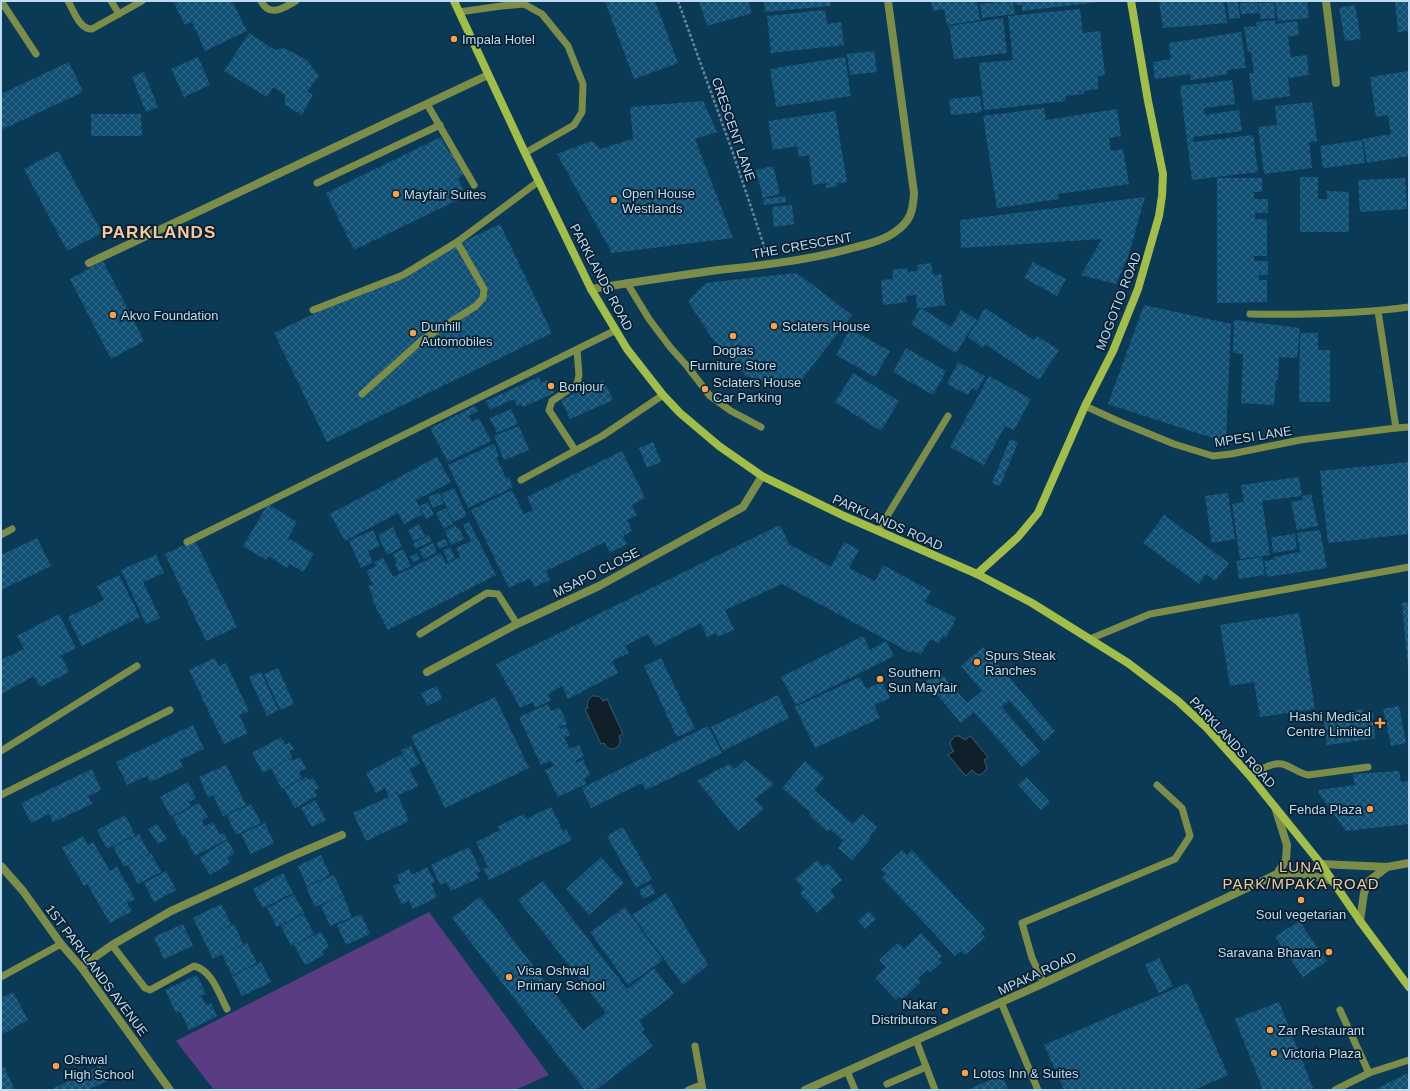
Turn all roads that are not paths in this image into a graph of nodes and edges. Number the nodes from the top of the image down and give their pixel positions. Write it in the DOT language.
graph roads {
  1 [pos="1,1"];
  2 [pos="68,1"];
  3 [pos="111,1"];
  4 [pos="142,1"];
  5 [pos="261,1"];
  6 [pos="296,1"];
  7 [pos="454,1"];
  8 [pos="888,1"];
  9 [pos="1131,1"];
  10 [pos="1326,1"];
  11 [pos="459,12"];
  12 [pos="119,14"];
  13 [pos="36,54"];
  14 [pos="488,75"];
  15 [pos="1336,83"];
  16 [pos="427,104"];
  17 [pos="440,126"];
  18 [pos="525,153"];
  19 [pos="539,181"];
  20 [pos="317,183"];
  21 [pos="474,185"];
  22 [pos="457,242"];
  23 [pos="88,263"];
  24 [pos="627,283"];
  25 [pos="591,288"];
  26 [pos="1409,307"];
  27 [pos="313,310"];
  28 [pos="1378,311"];
  29 [pos="1250,314"];
  30 [pos="616,330"];
  31 [pos="577,350"];
  32 [pos="362,394"];
  33 [pos="663,395"];
  34 [pos="1085,406"];
  35 [pos="948,416"];
  36 [pos="761,427"];
  37 [pos="1409,427"];
  38 [pos="1396,428"];
  39 [pos="576,450"];
  40 [pos="762,476"];
  41 [pos="521,480"];
  42 [pos="12,529"];
  43 [pos="878,531"];
  44 [pos="1,535"];
  45 [pos="187,542"];
  46 [pos="1409,567"];
  47 [pos="977,574"];
  48 [pos="517,624"];
  49 [pos="420,634"];
  50 [pos="1090,639"];
  51 [pos="138,666"];
  52 [pos="427,672"];
  53 [pos="170,710"];
  54 [pos="1,751"];
  55 [pos="1368,767"];
  56 [pos="1250,776"];
  57 [pos="1156,785"];
  58 [pos="1,795"];
  59 [pos="1274,806"];
  60 [pos="342,836"];
  61 [pos="1409,863"];
  62 [pos="1321,864"];
  63 [pos="1,866"];
  64 [pos="1387,867"];
  65 [pos="1277,874"];
  66 [pos="1334,881"];
  67 [pos="1360,921"];
  68 [pos="61,944"];
  69 [pos="112,945"];
  70 [pos="81,966"];
  71 [pos="1,977"];
  72 [pos="1044,983"];
  73 [pos="1409,987"];
  74 [pos="1001,1002"];
  75 [pos="227,1009"];
  76 [pos="1340,1010"];
  77 [pos="916,1040"];
  78 [pos="695,1046"];
  79 [pos="1409,1060"];
  80 [pos="926,1067"];
  81 [pos="847,1071"];
  82 [pos="1369,1073"];
  83 [pos="887,1084"];
  84 [pos="702,1088"];
  85 [pos="170,1090"];
  86 [pos="688,1090"];
  87 [pos="805,1090"];
  88 [pos="855,1090"];
  89 [pos="935,1090"];
  90 [pos="1038,1090"];
  91 [pos="1335,1090"];
  1 -- 13 [label="lane"];
  2 -- 12 [label="lane"];
  3 -- 12 [label="lane"];
  4 -- 12 [label="lane"];
  5 -- 6 [label="lane"];
  7 -- 11 [label="main road, PARKLANDS ROAD"];
  8 -- 24 [label="street, THE CRESCENT"];
  9 -- 34 [label="main road, MOGOTIO ROAD"];
  10 -- 15 [label="street"];
  11 -- 14 [label="main road, PARKLANDS ROAD"];
  11 -- 18 [label="lane"];
  14 -- 16 [label="street"];
  14 -- 18 [label="main road, PARKLANDS ROAD"];
  16 -- 17 [label="lane"];
  16 -- 23 [label="street"];
  17 -- 20 [label="lane"];
  17 -- 21 [label="lane"];
  18 -- 19 [label="main road, PARKLANDS ROAD"];
  19 -- 22 [label="lane"];
  19 -- 25 [label="main road, PARKLANDS ROAD"];
  22 -- 27 [label="lane"];
  22 -- 32 [label="lane"];
  24 -- 25 [label="street, THE CRESCENT"];
  24 -- 36 [label="lane"];
  25 -- 30 [label="main road, PARKLANDS ROAD"];
  26 -- 28 [label="lane"];
  28 -- 29 [label="lane"];
  28 -- 38 [label="lane"];
  30 -- 31 [label="lane"];
  30 -- 33 [label="main road, PARKLANDS ROAD"];
  31 -- 39 [label="lane"];
  31 -- 45 [label="lane"];
  33 -- 39 [label="lane"];
  33 -- 40 [label="main road, PARKLANDS ROAD"];
  34 -- 38 [label="lane, MPESI LANE"];
  34 -- 47 [label="main road, MOGOTIO ROAD"];
  35 -- 43 [label="lane"];
  37 -- 38 [label="lane, MPESI LANE"];
  39 -- 41 [label="lane"];
  40 -- 43 [label="main road, PARKLANDS ROAD"];
  40 -- 48 [label="street, MSAPO CLOSE"];
  42 -- 44 [label="lane"];
  43 -- 47 [label="main road, PARKLANDS ROAD"];
  46 -- 50 [label="lane"];
  47 -- 50 [label="main road, PARKLANDS ROAD"];
  48 -- 49 [label="lane"];
  48 -- 52 [label="street, MSAPO CLOSE"];
  50 -- 56 [label="main road, PARKLANDS ROAD"];
  51 -- 54 [label="lane"];
  53 -- 58 [label="lane"];
  55 -- 56 [label="lane"];
  56 -- 59 [label="main road, PARKLANDS ROAD"];
  57 -- 72 [label="lane"];
  59 -- 62 [label="main road, PARKLANDS ROAD"];
  59 -- 65 [label="street"];
  60 -- 69 [label="street"];
  61 -- 64 [label="street"];
  62 -- 64 [label="street"];
  62 -- 66 [label="main road, PARKLANDS ROAD"];
  63 -- 68 [label="street, 1ST PARKLANDS AVENUE"];
  64 -- 67 [label="street"];
  65 -- 66 [label="street, MPAKA ROAD"];
  65 -- 72 [label="street, MPAKA ROAD"];
  66 -- 67 [label="main road, PARKLANDS ROAD"];
  67 -- 73 [label="main road, PARKLANDS ROAD"];
  68 -- 70 [label="street, 1ST PARKLANDS AVENUE"];
  68 -- 71 [label="lane"];
  69 -- 70 [label="street"];
  69 -- 75 [label="lane"];
  70 -- 85 [label="street, 1ST PARKLANDS AVENUE"];
  72 -- 74 [label="street, MPAKA ROAD"];
  74 -- 77 [label="street, MPAKA ROAD"];
  74 -- 90 [label="lane"];
  76 -- 82 [label="lane"];
  77 -- 80 [label="lane"];
  77 -- 81 [label="street, MPAKA ROAD"];
  78 -- 84 [label="lane"];
  79 -- 82 [label="lane"];
  80 -- 83 [label="lane"];
  80 -- 89 [label="lane"];
  81 -- 87 [label="street, MPAKA ROAD"];
  81 -- 88 [label="lane"];
  82 -- 91 [label="lane"];
  84 -- 86 [label="lane"];
}
